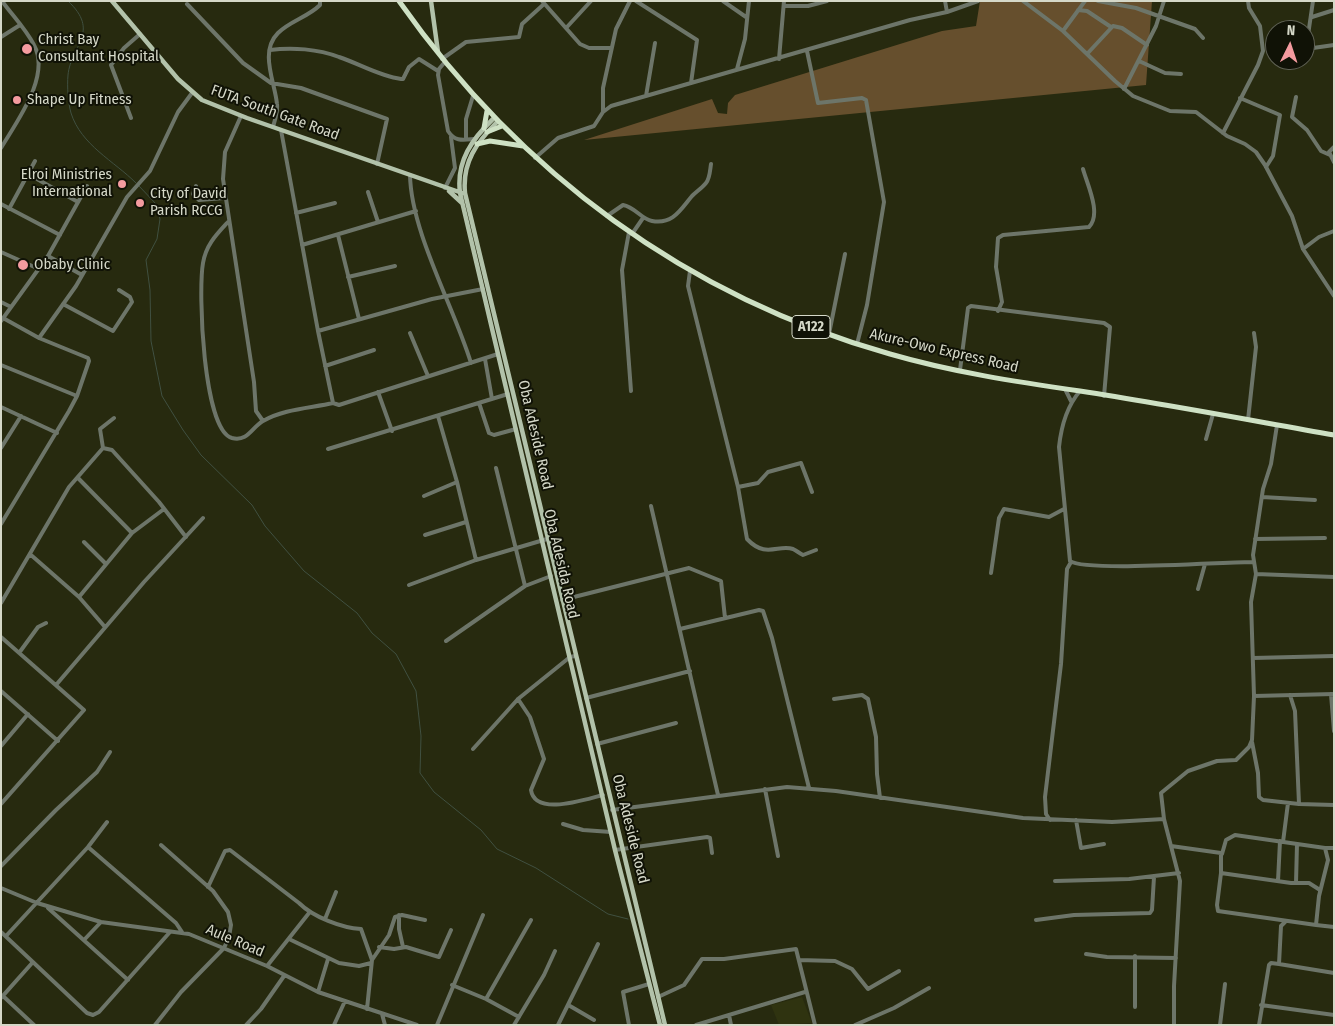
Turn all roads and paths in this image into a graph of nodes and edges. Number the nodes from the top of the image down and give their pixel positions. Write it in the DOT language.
graph roads {
  1 [pos="2,1"];
  2 [pos="112,1"];
  3 [pos="320,1"];
  4 [pos="399,1"];
  5 [pos="431,1"];
  6 [pos="591,1"];
  7 [pos="630,1"];
  8 [pos="636,1"];
  9 [pos="723,1"];
  10 [pos="749,1"];
  11 [pos="827,1"];
  12 [pos="945,1"];
  13 [pos="978,1"];
  14 [pos="1023,1"];
  15 [pos="1084,1"];
  16 [pos="1098,1"];
  17 [pos="1133,1"];
  18 [pos="1164,1"];
  19 [pos="1248,1"];
  20 [pos="1313,1"];
  21 [pos="543,3"];
  22 [pos="818,3"];
  23 [pos="187,4"];
  24 [pos="784,4"];
  25 [pos="1131,7"];
  26 [pos="1078,10"];
  27 [pos="1334,10"];
  28 [pos="947,12"];
  29 [pos="746,17"];
  30 [pos="1160,17"];
  31 [pos="1312,17"];
  32 [pos="20,25"];
  33 [pos="1111,27"];
  34 [pos="567,28"];
  35 [pos="436,30"];
  36 [pos="1063,31"];
  37 [pos="140,34"];
  38 [pos="1,37"];
  39 [pos="1203,38"];
  40 [pos="426,40"];
  41 [pos="656,43"];
  42 [pos="1147,44"];
  43 [pos="1334,45"];
  44 [pos="611,48"];
  45 [pos="270,50"];
  46 [pos="807,51"];
  47 [pos="1087,54"];
  48 [pos="441,59"];
  49 [pos="779,59"];
  50 [pos="1139,61"];
  51 [pos="737,69"];
  52 [pos="438,71"];
  53 [pos="1181,74"];
  54 [pos="271,83"];
  55 [pos="690,83"];
  56 [pos="1124,89"];
  57 [pos="192,93"];
  58 [pos="473,96"];
  59 [pos="646,96"];
  60 [pos="1296,97"];
  61 [pos="1240,98"];
  62 [pos="487,111"];
  63 [pos="603,112"];
  64 [pos="240,116"];
  65 [pos="131,118"];
  66 [pos="496,120"];
  67 [pos="502,126"];
  68 [pos="273,127"];
  69 [pos="281,130"];
  70 [pos="485,130"];
  71 [pos="1223,133"];
  72 [pos="452,136"];
  73 [pos="466,139"];
  74 [pos="475,141"];
  75 [pos="523,146"];
  76 [pos="1,148"];
  77 [pos="1334,148"];
  78 [pos="1330,155"];
  79 [pos="535,158"];
  80 [pos="35,161"];
  81 [pos="1334,162"];
  82 [pos="377,164"];
  83 [pos="711,164"];
  84 [pos="1266,167"];
  85 [pos="1082,169"];
  86 [pos="28,174"];
  87 [pos="410,175"];
  88 [pos="459,184"];
  89 [pos="87,186"];
  90 [pos="196,186"];
  91 [pos="445,188"];
  92 [pos="368,192"];
  93 [pos="463,193"];
  94 [pos="224,198"];
  95 [pos="78,202"];
  96 [pos="335,203"];
  97 [pos="462,203"];
  98 [pos="1,204"];
  99 [pos="9,209"];
  100 [pos="416,211"];
  101 [pos="296,213"];
  102 [pos="607,216"];
  103 [pos="644,218"];
  104 [pos="228,222"];
  105 [pos="378,222"];
  106 [pos="1334,231"];
  107 [pos="630,233"];
  108 [pos="60,235"];
  109 [pos="338,235"];
  110 [pos="302,246"];
  111 [pos="1303,249"];
  112 [pos="1,252"];
  113 [pos="845,254"];
  114 [pos="48,256"];
  115 [pos="395,266"];
  116 [pos="39,268"];
  117 [pos="690,270"];
  118 [pos="82,275"];
  119 [pos="348,277"];
  120 [pos="483,289"];
  121 [pos="119,290"];
  122 [pos="446,295"];
  123 [pos="1334,296"];
  124 [pos="1,302"];
  125 [pos="63,304"];
  126 [pos="11,307"];
  127 [pos="998,311"];
  128 [pos="2,319"];
  129 [pos="359,319"];
  130 [pos="318,331"];
  131 [pos="410,333"];
  132 [pos="1254,333"];
  133 [pos="830,334"];
  134 [pos="39,338"];
  135 [pos="857,344"];
  136 [pos="374,350"];
  137 [pos="498,354"];
  138 [pos="485,358"];
  139 [pos="471,363"];
  140 [pos="1,364"];
  141 [pos="325,366"];
  142 [pos="960,370"];
  143 [pos="428,376"];
  144 [pos="1065,389"];
  145 [pos="631,391"];
  146 [pos="1080,391"];
  147 [pos="378,392"];
  148 [pos="508,394"];
  149 [pos="77,396"];
  150 [pos="1104,396"];
  151 [pos="492,399"];
  152 [pos="1071,401"];
  153 [pos="333,403"];
  154 [pos="479,403"];
  155 [pos="1,407"];
  156 [pos="1213,414"];
  157 [pos="21,416"];
  158 [pos="438,416"];
  159 [pos="114,418"];
  160 [pos="1248,420"];
  161 [pos="262,421"];
  162 [pos="1277,425"];
  163 [pos="516,429"];
  164 [pos="392,431"];
  165 [pos="56,433"];
  166 [pos="1334,435"];
  167 [pos="1206,439"];
  168 [pos="1,448"];
  169 [pos="103,448"];
  170 [pos="328,449"];
  171 [pos="525,456"];
  172 [pos="496,468"];
  173 [pos="78,478"];
  174 [pos="457,482"];
  175 [pos="738,487"];
  176 [pos="812,492"];
  177 [pos="424,496"];
  178 [pos="1262,497"];
  179 [pos="1314,500"];
  180 [pos="651,506"];
  181 [pos="164,509"];
  182 [pos="1064,509"];
  183 [pos="202,518"];
  184 [pos="466,522"];
  185 [pos="1,524"];
  186 [pos="132,533"];
  187 [pos="426,535"];
  188 [pos="186,537"];
  189 [pos="1325,538"];
  190 [pos="1255,539"];
  191 [pos="545,540"];
  192 [pos="84,542"];
  193 [pos="514,548"];
  194 [pos="816,550"];
  195 [pos="31,554"];
  196 [pos="476,560"];
  197 [pos="1071,562"];
  198 [pos="1253,562"];
  199 [pos="106,564"];
  200 [pos="1205,564"];
  201 [pos="991,573"];
  202 [pos="666,574"];
  203 [pos="1256,574"];
  204 [pos="550,576"];
  205 [pos="1334,577"];
  206 [pos="409,585"];
  207 [pos="525,586"];
  208 [pos="1198,588"];
  209 [pos="78,597"];
  210 [pos="561,598"];
  211 [pos="1,604"];
  212 [pos="725,618"];
  213 [pos="46,623"];
  214 [pos="105,627"];
  215 [pos="680,629"];
  216 [pos="1,637"];
  217 [pos="446,641"];
  218 [pos="19,653"];
  219 [pos="1334,656"];
  220 [pos="573,657"];
  221 [pos="1253,658"];
  222 [pos="690,671"];
  223 [pos="56,685"];
  224 [pos="1,691"];
  225 [pos="1332,694"];
  226 [pos="1290,695"];
  227 [pos="1254,696"];
  228 [pos="586,698"];
  229 [pos="518,699"];
  230 [pos="834,699"];
  231 [pos="28,714"];
  232 [pos="676,723"];
  233 [pos="1334,731"];
  234 [pos="1252,740"];
  235 [pos="58,741"];
  236 [pos="597,744"];
  237 [pos="1,746"];
  238 [pos="473,749"];
  239 [pos="110,752"];
  240 [pos="809,788"];
  241 [pos="765,789"];
  242 [pos="603,795"];
  243 [pos="718,795"];
  244 [pos="880,798"];
  245 [pos="1288,803"];
  246 [pos="1,804"];
  247 [pos="1299,804"];
  248 [pos="1334,805"];
  249 [pos="612,810"];
  250 [pos="1164,819"];
  251 [pos="1050,820"];
  252 [pos="1076,820"];
  253 [pos="108,822"];
  254 [pos="563,824"];
  255 [pos="612,832"];
  256 [pos="1282,842"];
  257 [pos="1104,844"];
  258 [pos="1297,844"];
  259 [pos="160,845"];
  260 [pos="1171,846"];
  261 [pos="88,847"];
  262 [pos="1325,848"];
  263 [pos="1334,848"];
  264 [pos="622,849"];
  265 [pos="615,850"];
  266 [pos="712,853"];
  267 [pos="1222,854"];
  268 [pos="778,856"];
  269 [pos="2,865"];
  270 [pos="1221,872"];
  271 [pos="1179,873"];
  272 [pos="1154,877"];
  273 [pos="1055,881"];
  274 [pos="1278,881"];
  275 [pos="1296,883"];
  276 [pos="208,887"];
  277 [pos="1,888"];
  278 [pos="1320,890"];
  279 [pos="336,892"];
  280 [pos="37,903"];
  281 [pos="47,906"];
  282 [pos="309,913"];
  283 [pos="399,915"];
  284 [pos="484,915"];
  285 [pos="326,919"];
  286 [pos="425,920"];
  287 [pos="531,920"];
  288 [pos="1036,920"];
  289 [pos="1278,921"];
  290 [pos="101,922"];
  291 [pos="1285,922"];
  292 [pos="1316,925"];
  293 [pos="1282,926"];
  294 [pos="1334,927"];
  295 [pos="451,930"];
  296 [pos="1,932"];
  297 [pos="170,932"];
  298 [pos="182,932"];
  299 [pos="6,936"];
  300 [pos="289,939"];
  301 [pos="84,940"];
  302 [pos="598,944"];
  303 [pos="380,947"];
  304 [pos="403,947"];
  305 [pos="224,948"];
  306 [pos="555,951"];
  307 [pos="1086,954"];
  308 [pos="1135,956"];
  309 [pos="1176,958"];
  310 [pos="328,959"];
  311 [pos="799,960"];
  312 [pos="372,961"];
  313 [pos="33,962"];
  314 [pos="650,964"];
  315 [pos="1279,964"];
  316 [pos="267,966"];
  317 [pos="644,966"];
  318 [pos="898,971"];
  319 [pos="1334,974"];
  320 [pos="284,976"];
  321 [pos="128,980"];
  322 [pos="649,984"];
  323 [pos="1225,984"];
  324 [pos="452,986"];
  325 [pos="929,988"];
  326 [pos="318,992"];
  327 [pos="805,992"];
  328 [pos="658,996"];
  329 [pos="2,997"];
  330 [pos="486,999"];
  331 [pos="345,1001"];
  332 [pos="1261,1005"];
  333 [pos="570,1006"];
  334 [pos="1135,1007"];
  335 [pos="367,1009"];
  336 [pos="382,1014"];
  337 [pos="728,1015"];
  338 [pos="1334,1015"];
  339 [pos="519,1017"];
  340 [pos="594,1020"];
  341 [pos="867,1023"];
  342 [pos="247,1024"];
  343 [pos="411,1024"];
  344 [pos="34,1025"];
  345 [pos="155,1025"];
  346 [pos="334,1025"];
  347 [pos="385,1025"];
  348 [pos="417,1025"];
  349 [pos="437,1025"];
  350 [pos="514,1025"];
  351 [pos="558,1025"];
  352 [pos="629,1025"];
  353 [pos="660,1025"];
  354 [pos="665,1025"];
  355 [pos="696,1025"];
  356 [pos="731,1025"];
  357 [pos="815,1025"];
  358 [pos="855,1025"];
  359 [pos="1174,1025"];
  360 [pos="1220,1025"];
  361 [pos="1259,1025"];
  1 -- 32 [label="street"];
  2 -- 37 [label="main road, FUTA South Gate Road"];
  3 -- 45 [label="street"];
  4 -- 40 [label="highway, Akure-Owo Express Road / A122"];
  5 -- 35 [label="main road"];
  6 -- 34 [label="street"];
  7 -- 44 [label="street"];
  8 -- 55 [label="street"];
  9 -- 29 [label="street"];
  10 -- 29 [label="street"];
  11 -- 22 [label="street"];
  12 -- 28 [label="street"];
  13 -- 28 [label="street"];
  14 -- 36 [label="street"];
  15 -- 26 [label="street"];
  16 -- 25 [label="street"];
  17 -- 25 [label="street"];
  18 -- 30 [label="street"];
  19 -- 61 [label="street"];
  20 -- 31 [label="street"];
  21 -- 34 [label="street"];
  21 -- 48 [label="street"];
  22 -- 24 [label="street"];
  23 -- 54 [label="street"];
  24 -- 49 [label="street"];
  25 -- 30 [label="street"];
  26 -- 33 [label="street"];
  26 -- 36 [label="street"];
  27 -- 31 [label="street"];
  28 -- 46 [label="street"];
  29 -- 51 [label="street"];
  30 -- 39 [label="street"];
  30 -- 42 [label="street"];
  31 -- 43 [label="street"];
  32 -- 38 [label="street"];
  32 -- 76 [label="street"];
  33 -- 42 [label="street"];
  33 -- 47 [label="street"];
  34 -- 44 [label="street"];
  35 -- 40 [label="main road"];
  35 -- 48 [label="main road"];
  36 -- 47 [label="street"];
  37 -- 57 [label="main road, FUTA South Gate Road"];
  37 -- 65 [label="street"];
  40 -- 48 [label="highway, Akure-Owo Express Road / A122"];
  41 -- 59 [label="street"];
  42 -- 50 [label="street"];
  44 -- 63 [label="street"];
  45 -- 52 [label="street"];
  45 -- 54 [label="street"];
  46 -- 49 [label="street"];
  46 -- 135 [label="street"];
  47 -- 56 [label="street"];
  48 -- 52 [label="street"];
  48 -- 58 [label="highway, Akure-Owo Express Road / A122"];
  49 -- 51 [label="street"];
  50 -- 53 [label="street"];
  50 -- 56 [label="street"];
  51 -- 55 [label="street"];
  52 -- 72 [label="street"];
  54 -- 68 [label="street"];
  54 -- 82 [label="street"];
  55 -- 59 [label="street"];
  56 -- 71 [label="street"];
  57 -- 64 [label="main road, FUTA South Gate Road"];
  57 -- 118 [label="street"];
  58 -- 62 [label="highway, Akure-Owo Express Road / A122"];
  58 -- 73 [label="street"];
  59 -- 63 [label="street"];
  60 -- 78 [label="street"];
  61 -- 71 [label="street"];
  61 -- 84 [label="street"];
  62 -- 66 [label="highway, Akure-Owo Express Road / A122"];
  62 -- 70 [label="highway"];
  63 -- 79 [label="street"];
  64 -- 68 [label="main road, FUTA South Gate Road"];
  64 -- 94 [label="street"];
  66 -- 67 [label="highway, Akure-Owo Express Road / A122"];
  66 -- 70 [label="main road"];
  67 -- 70 [label="highway"];
  67 -- 75 [label="highway, Akure-Owo Express Road / A122"];
  68 -- 69 [label="main road, FUTA South Gate Road"];
  69 -- 82 [label="main road, FUTA South Gate Road"];
  69 -- 101 [label="street"];
  70 -- 74 [label="main road, Oba Adeside Road"];
  71 -- 84 [label="street"];
  72 -- 73 [label="street"];
  72 -- 91 [label="street"];
  73 -- 74 [label="street"];
  74 -- 75 [label="highway"];
  74 -- 88 [label="main road, Oba Adesida Road"];
  74 -- 93 [label="main road, Oba Adeside Road"];
  75 -- 79 [label="highway, Akure-Owo Express Road / A122"];
  77 -- 78 [label="street"];
  78 -- 81 [label="street"];
  79 -- 102 [label="highway, Akure-Owo Express Road / A122"];
  80 -- 86 [label="street"];
  82 -- 87 [label="main road, FUTA South Gate Road"];
  83 -- 103 [label="street"];
  84 -- 111 [label="street"];
  85 -- 127 [label="street"];
  86 -- 95 [label="street"];
  86 -- 99 [label="street"];
  87 -- 91 [label="main road, FUTA South Gate Road"];
  87 -- 100 [label="street"];
  88 -- 91 [label="main road"];
  88 -- 93 [label="main road, Oba Adesida Road"];
  89 -- 95 [label="street"];
  90 -- 94 [label="street"];
  91 -- 93 [label="main road, FUTA South Gate Road"];
  91 -- 97 [label="main road"];
  92 -- 105 [label="street"];
  93 -- 97 [label="main road, Oba Adesida Road"];
  93 -- 171 [label="main road, Oba Adeside Road"];
  94 -- 104 [label="street"];
  95 -- 108 [label="street"];
  96 -- 101 [label="street"];
  97 -- 120 [label="main road, Oba Adesida Road"];
  98 -- 99 [label="street"];
  99 -- 108 [label="street"];
  100 -- 105 [label="street"];
  100 -- 122 [label="street"];
  101 -- 110 [label="street"];
  102 -- 103 [label="street"];
  102 -- 107 [label="highway, Akure-Owo Express Road / A122"];
  103 -- 107 [label="street"];
  104 -- 161 [label="street"];
  104 -- 161 [label="street"];
  105 -- 109 [label="street"];
  106 -- 111 [label="street"];
  107 -- 117 [label="highway, Akure-Owo Express Road / A122"];
  107 -- 145 [label="street"];
  108 -- 114 [label="street"];
  109 -- 110 [label="street"];
  109 -- 119 [label="street"];
  110 -- 130 [label="street"];
  111 -- 123 [label="street"];
  112 -- 116 [label="street"];
  113 -- 133 [label="street"];
  114 -- 116 [label="street"];
  114 -- 118 [label="street"];
  115 -- 119 [label="street"];
  116 -- 126 [label="street"];
  117 -- 133 [label="highway, Akure-Owo Express Road / A122"];
  117 -- 175 [label="street"];
  118 -- 125 [label="street"];
  119 -- 129 [label="street"];
  120 -- 122 [label="street"];
  120 -- 137 [label="main road, Oba Adesida Road"];
  121 -- 125 [label="street"];
  122 -- 129 [label="street"];
  122 -- 139 [label="street"];
  124 -- 126 [label="street"];
  125 -- 134 [label="street"];
  126 -- 128 [label="street"];
  127 -- 142 [label="street"];
  127 -- 150 [label="street"];
  128 -- 134 [label="street"];
  129 -- 130 [label="street"];
  130 -- 141 [label="street"];
  131 -- 143 [label="street"];
  132 -- 160 [label="street"];
  133 -- 135 [label="highway, Akure-Owo Express Road / A122"];
  134 -- 149 [label="street"];
  135 -- 142 [label="highway, Akure-Owo Express Road / A122"];
  136 -- 141 [label="street"];
  137 -- 138 [label="street"];
  137 -- 148 [label="main road, Oba Adesida Road"];
  138 -- 139 [label="street"];
  138 -- 151 [label="street"];
  139 -- 143 [label="street"];
  140 -- 149 [label="street"];
  141 -- 153 [label="street"];
  142 -- 144 [label="highway, Akure-Owo Express Road / A122"];
  143 -- 147 [label="street"];
  144 -- 146 [label="highway, Akure-Owo Express Road / A122"];
  144 -- 152 [label="street"];
  146 -- 150 [label="highway, Akure-Owo Express Road / A122"];
  146 -- 152 [label="street"];
  147 -- 153 [label="street"];
  147 -- 164 [label="street"];
  148 -- 151 [label="street"];
  148 -- 163 [label="main road, Oba Adesida Road"];
  149 -- 165 [label="street"];
  150 -- 156 [label="highway, Akure-Owo Express Road / A122"];
  151 -- 154 [label="street"];
  152 -- 182 [label="street"];
  153 -- 161 [label="street"];
  154 -- 158 [label="street"];
  154 -- 163 [label="street"];
  155 -- 157 [label="street"];
  156 -- 160 [label="highway, Akure-Owo Express Road / A122"];
  156 -- 167 [label="street"];
  157 -- 165 [label="street"];
  157 -- 168 [label="street"];
  158 -- 164 [label="street"];
  158 -- 174 [label="street"];
  159 -- 169 [label="street"];
  160 -- 162 [label="highway, Akure-Owo Express Road / A122"];
  162 -- 166 [label="highway, Akure-Owo Express Road / A122"];
  162 -- 178 [label="street"];
  163 -- 171 [label="main road, Oba Adesida Road"];
  164 -- 170 [label="street"];
  165 -- 185 [label="street"];
  169 -- 173 [label="street"];
  169 -- 181 [label="street"];
  171 -- 191 [label="main road, Oba Adesida Road"];
  172 -- 193 [label="street"];
  173 -- 186 [label="street"];
  173 -- 195 [label="street"];
  174 -- 177 [label="street"];
  174 -- 184 [label="street"];
  175 -- 176 [label="street"];
  175 -- 194 [label="street"];
  178 -- 179 [label="street"];
  178 -- 190 [label="street"];
  180 -- 202 [label="street"];
  181 -- 186 [label="street"];
  181 -- 188 [label="street"];
  182 -- 197 [label="street"];
  182 -- 201 [label="street"];
  183 -- 188 [label="street"];
  184 -- 187 [label="street"];
  184 -- 196 [label="street"];
  186 -- 199 [label="street"];
  188 -- 214 [label="street"];
  189 -- 190 [label="street"];
  190 -- 198 [label="street"];
  191 -- 193 [label="street"];
  191 -- 204 [label="main road, Oba Adesida Road"];
  191 -- 210 [label="main road, Oba Adeside Road"];
  192 -- 199 [label="street"];
  193 -- 196 [label="street"];
  193 -- 207 [label="street"];
  195 -- 209 [label="street"];
  195 -- 211 [label="street"];
  196 -- 206 [label="street"];
  197 -- 200 [label="street"];
  197 -- 251 [label="street"];
  198 -- 200 [label="street"];
  198 -- 203 [label="street"];
  199 -- 209 [label="street"];
  200 -- 208 [label="street"];
  202 -- 210 [label="street"];
  202 -- 212 [label="street"];
  202 -- 215 [label="street"];
  203 -- 205 [label="street"];
  203 -- 221 [label="street"];
  204 -- 207 [label="street"];
  204 -- 220 [label="main road, Oba Adesida Road"];
  207 -- 217 [label="street"];
  209 -- 214 [label="street"];
  210 -- 220 [label="main road, Oba Adeside Road"];
  212 -- 215 [label="street"];
  212 -- 240 [label="street"];
  213 -- 218 [label="street"];
  214 -- 223 [label="street"];
  215 -- 222 [label="street"];
  216 -- 218 [label="street"];
  218 -- 223 [label="street"];
  219 -- 221 [label="street"];
  220 -- 228 [label="main road, Oba Adeside Road"];
  220 -- 229 [label="street"];
  220 -- 242 [label="main road, Oba Adesida Road"];
  221 -- 227 [label="street"];
  222 -- 228 [label="street"];
  222 -- 243 [label="street"];
  223 -- 235 [label="street"];
  224 -- 231 [label="street"];
  225 -- 226 [label="street"];
  225 -- 233 [label="street"];
  226 -- 227 [label="street"];
  226 -- 247 [label="street"];
  227 -- 234 [label="street"];
  228 -- 236 [label="main road, Oba Adeside Road"];
  229 -- 238 [label="street"];
  229 -- 242 [label="street"];
  230 -- 244 [label="street"];
  231 -- 235 [label="street"];
  231 -- 237 [label="street"];
  232 -- 236 [label="street"];
  234 -- 245 [label="street"];
  234 -- 250 [label="street"];
  235 -- 246 [label="street"];
  236 -- 249 [label="main road, Oba Adeside Road"];
  239 -- 269 [label="street"];
  240 -- 241 [label="street"];
  240 -- 244 [label="street"];
  241 -- 243 [label="street"];
  241 -- 268 [label="street"];
  242 -- 255 [label="main road, Oba Adesida Road"];
  243 -- 249 [label="street"];
  244 -- 251 [label="street"];
  245 -- 247 [label="street"];
  245 -- 256 [label="street"];
  247 -- 248 [label="street"];
  249 -- 264 [label="main road, Oba Adeside Road"];
  250 -- 252 [label="street"];
  250 -- 260 [label="street"];
  251 -- 252 [label="street"];
  252 -- 257 [label="street"];
  253 -- 261 [label="street"];
  254 -- 255 [label="street"];
  255 -- 265 [label="main road, Oba Adesida Road"];
  256 -- 258 [label="street"];
  256 -- 267 [label="street"];
  256 -- 274 [label="street"];
  258 -- 262 [label="street"];
  258 -- 275 [label="street"];
  259 -- 276 [label="street"];
  260 -- 267 [label="street"];
  260 -- 271 [label="street"];
  261 -- 280 [label="street"];
  261 -- 298 [label="street"];
  262 -- 263 [label="street"];
  262 -- 278 [label="street"];
  264 -- 265 [label="street"];
  264 -- 266 [label="street"];
  264 -- 314 [label="main road, Oba Adeside Road"];
  265 -- 317 [label="main road, Oba Adesida Road"];
  267 -- 270 [label="street"];
  270 -- 274 [label="street"];
  270 -- 289 [label="street"];
  271 -- 272 [label="street"];
  271 -- 309 [label="street"];
  272 -- 273 [label="street"];
  272 -- 288 [label="street"];
  274 -- 275 [label="street"];
  275 -- 278 [label="street"];
  276 -- 282 [label="street"];
  276 -- 305 [label="street"];
  277 -- 280 [label="street, Aule Road"];
  278 -- 292 [label="street"];
  279 -- 285 [label="street"];
  280 -- 281 [label="street, Aule Road"];
  280 -- 299 [label="street"];
  281 -- 290 [label="street, Aule Road"];
  281 -- 301 [label="street"];
  282 -- 285 [label="street"];
  282 -- 300 [label="street"];
  283 -- 286 [label="street"];
  283 -- 303 [label="street"];
  283 -- 304 [label="street"];
  284 -- 324 [label="street"];
  285 -- 312 [label="street"];
  287 -- 330 [label="street"];
  289 -- 291 [label="street"];
  289 -- 293 [label="street"];
  290 -- 297 [label="street, Aule Road"];
  290 -- 301 [label="street"];
  291 -- 292 [label="street"];
  291 -- 293 [label="street"];
  292 -- 294 [label="street"];
  293 -- 315 [label="street"];
  295 -- 304 [label="street"];
  296 -- 299 [label="street"];
  297 -- 298 [label="street, Aule Road"];
  297 -- 321 [label="street"];
  298 -- 305 [label="street, Aule Road"];
  299 -- 313 [label="street"];
  300 -- 310 [label="street"];
  300 -- 316 [label="street"];
  301 -- 321 [label="street"];
  302 -- 333 [label="street"];
  303 -- 304 [label="street"];
  303 -- 312 [label="street"];
  305 -- 316 [label="street, Aule Road"];
  305 -- 345 [label="street"];
  306 -- 339 [label="street"];
  307 -- 308 [label="street"];
  308 -- 309 [label="street"];
  308 -- 334 [label="street"];
  309 -- 359 [label="street"];
  310 -- 312 [label="street"];
  310 -- 326 [label="street"];
  311 -- 318 [label="street"];
  311 -- 327 [label="street"];
  311 -- 328 [label="street"];
  312 -- 335 [label="street"];
  313 -- 321 [label="street"];
  313 -- 329 [label="street"];
  314 -- 317 [label="main road"];
  314 -- 328 [label="main road, Oba Adeside Road"];
  315 -- 319 [label="street"];
  315 -- 332 [label="street"];
  316 -- 320 [label="street, Aule Road"];
  317 -- 322 [label="main road, Oba Adesida Road"];
  320 -- 326 [label="street, Aule Road"];
  320 -- 342 [label="street"];
  322 -- 352 [label="street"];
  322 -- 353 [label="main road, Oba Adesida Road"];
  323 -- 360 [label="street"];
  324 -- 330 [label="street"];
  324 -- 349 [label="street"];
  325 -- 341 [label="street"];
  326 -- 331 [label="street, Aule Road"];
  327 -- 337 [label="street"];
  327 -- 357 [label="street"];
  328 -- 354 [label="main road, Oba Adeside Road"];
  329 -- 344 [label="street"];
  330 -- 339 [label="street"];
  331 -- 335 [label="street, Aule Road"];
  331 -- 346 [label="street"];
  332 -- 338 [label="street"];
  332 -- 361 [label="street"];
  333 -- 340 [label="street"];
  333 -- 351 [label="street"];
  335 -- 336 [label="street, Aule Road"];
  336 -- 343 [label="street, Aule Road"];
  336 -- 347 [label="street"];
  337 -- 355 [label="street"];
  337 -- 356 [label="street"];
  339 -- 350 [label="street"];
  341 -- 358 [label="street"];
  343 -- 348 [label="street, Aule Road"];
}
